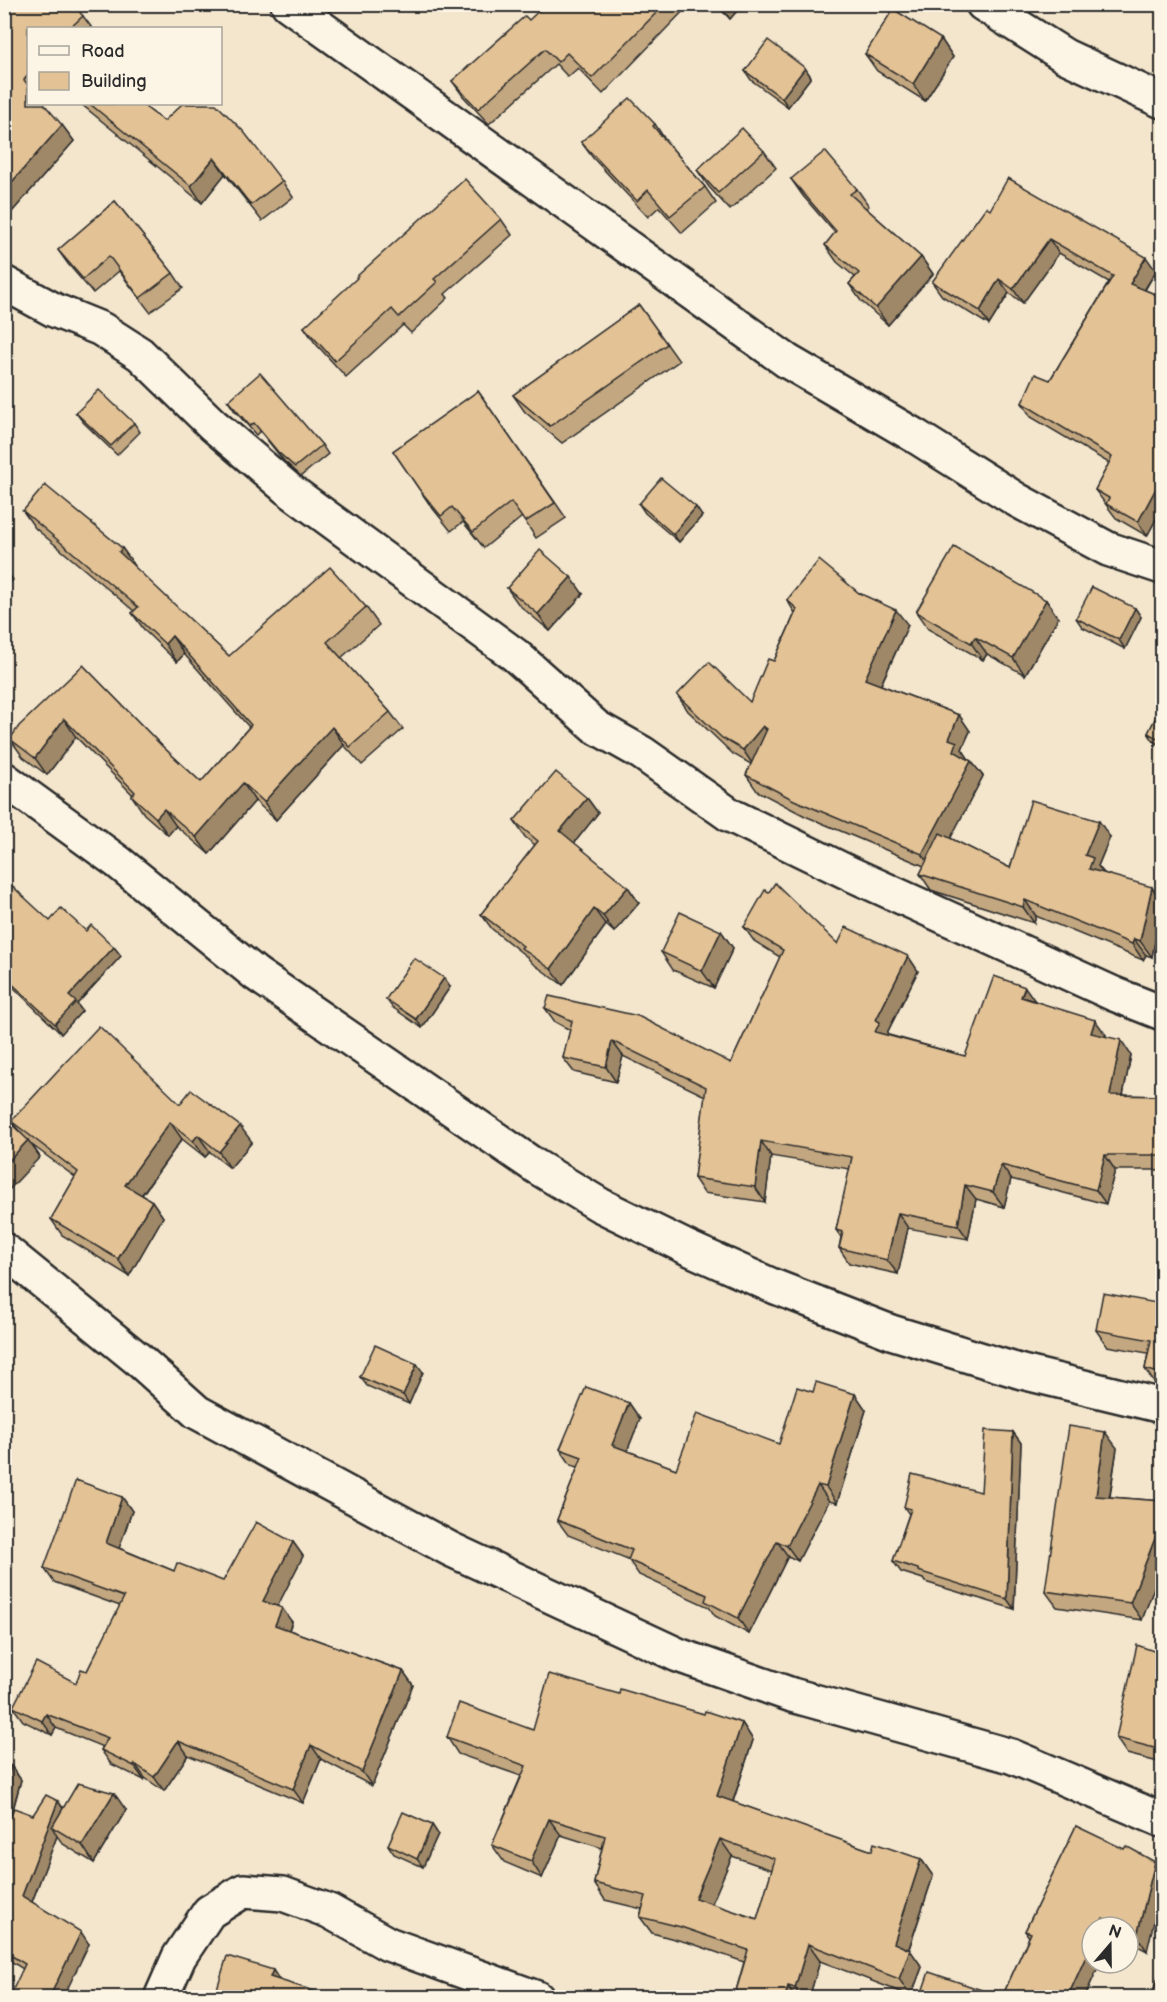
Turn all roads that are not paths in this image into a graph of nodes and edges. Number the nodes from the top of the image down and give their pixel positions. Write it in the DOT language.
graph roads {
  1 [pos="288,4"];
  2 [pos="983,4"];
  3 [pos="1162,101"];
  4 [pos="4,283"];
  5 [pos="1162,567"];
  6 [pos="4,778"];
  7 [pos="1162,1013"];
  8 [pos="4,1250"];
  9 [pos="1162,1406"];
  10 [pos="1162,1820"];
  11 [pos="162,1998"];
  12 [pos="537,1998"];
  1 -- 5 [label="street"];
  2 -- 3 [label="street"];
  4 -- 7 [label="street"];
  6 -- 9 [label="street"];
  8 -- 10 [label="street"];
  11 -- 12 [label="street"];
}
